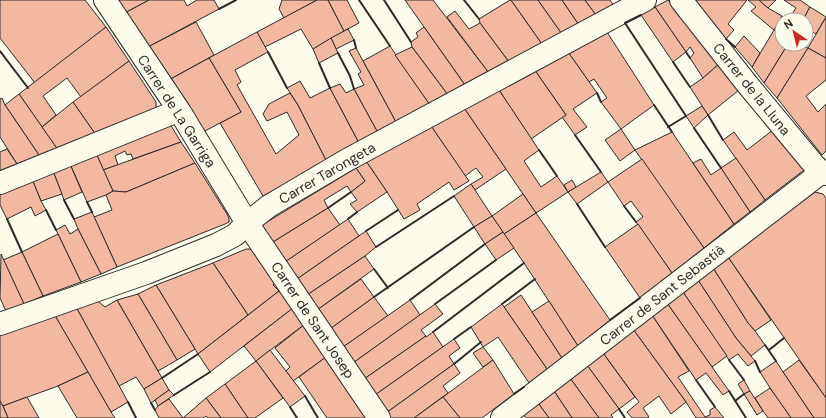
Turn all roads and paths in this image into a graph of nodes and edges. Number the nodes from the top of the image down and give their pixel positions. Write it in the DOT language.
graph roads {
  1 [pos="105,0"];
  2 [pos="645,0"];
  3 [pos="681,0"];
  4 [pos="178,110"];
  5 [pos="824,173"];
  6 [pos="0,183"];
  7 [pos="247,223"];
  8 [pos="0,324"];
  9 [pos="379,418"];
  10 [pos="502,418"];
  1 -- 4 [label="street, Carrer de La Garriga"];
  2 -- 7 [label="street, Carrer Tarongeta"];
  3 -- 5 [label="street, Carrer de la Lluna"];
  4 -- 6 [label="street"];
  4 -- 7 [label="street, Carrer de La Garriga"];
  5 -- 10 [label="street, Carrer de Sant Sebastià"];
  7 -- 8 [label="street, Carrer Tarongeta"];
  7 -- 9 [label="street, Carrer de Sant Josep"];
}
